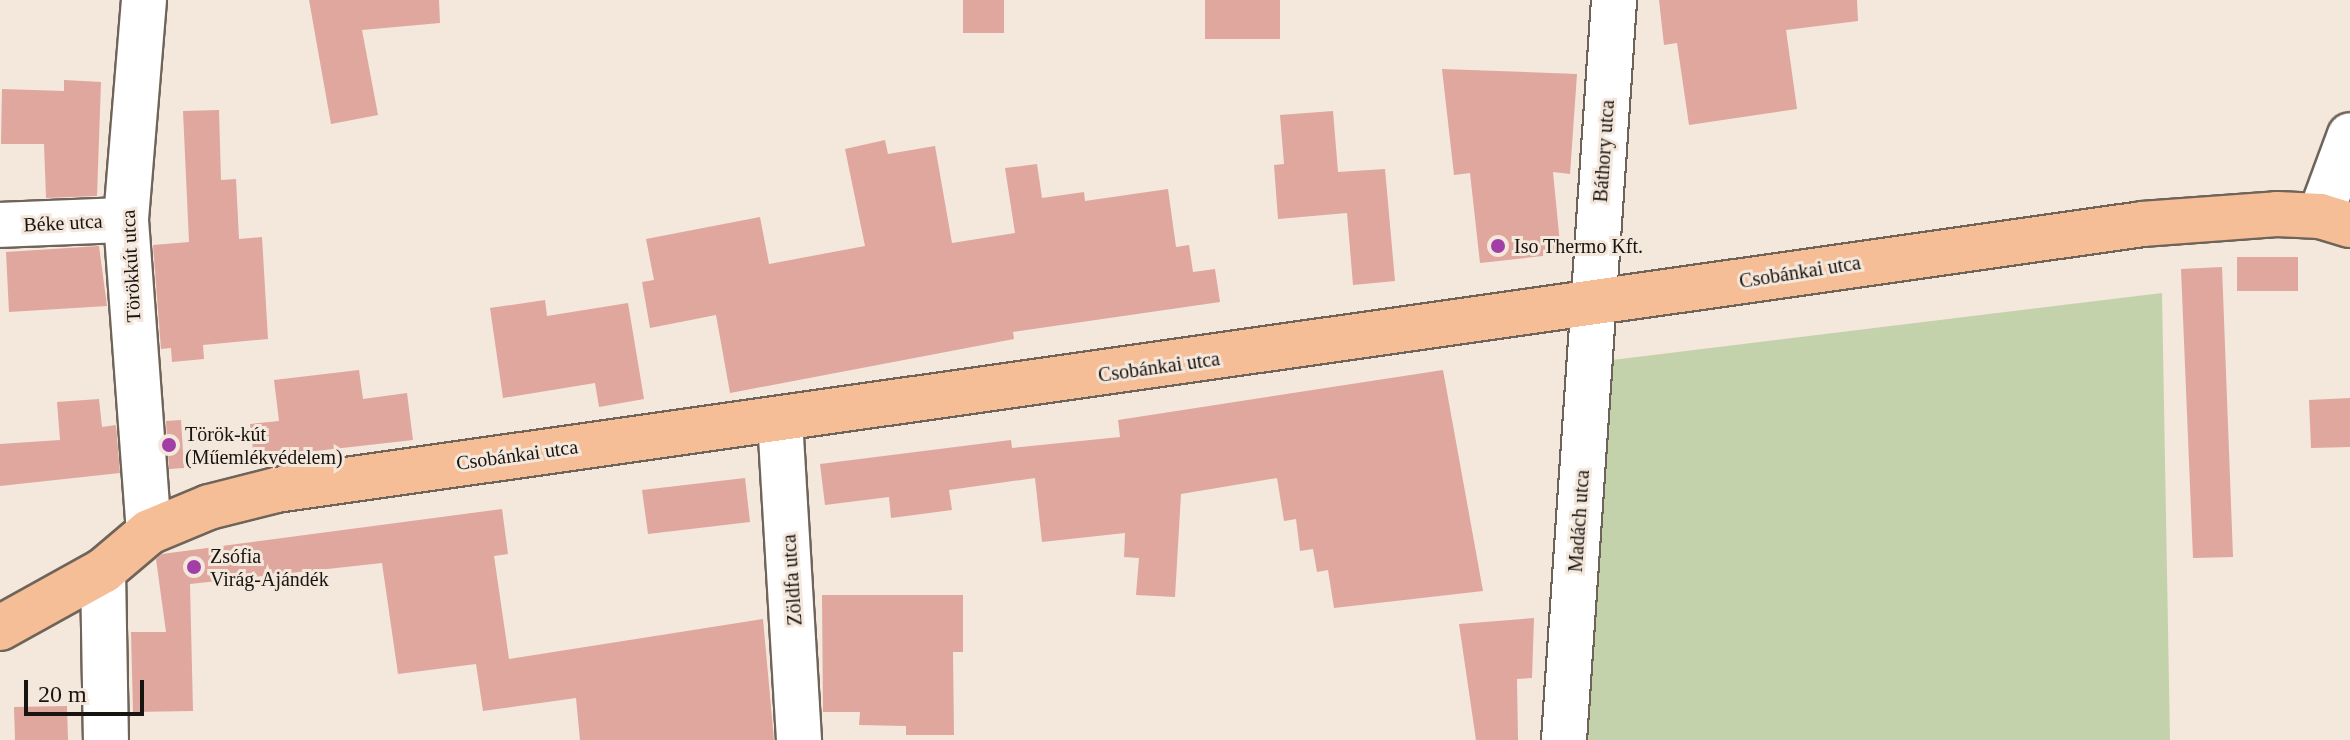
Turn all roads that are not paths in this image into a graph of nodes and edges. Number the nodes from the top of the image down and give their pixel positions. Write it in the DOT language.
graph roads {
  1 [pos="144,0"];
  2 [pos="1614,0"];
  3 [pos="2350,135"];
  4 [pos="126,220"];
  5 [pos="2335,220"];
  6 [pos="0,225"];
  7 [pos="1594,303"];
  8 [pos="780,420"];
  9 [pos="149,532"];
  10 [pos="103,571"];
  11 [pos="0,628"];
  12 [pos="106,740"];
  13 [pos="799,740"];
  14 [pos="1564,740"];
  1 -- 4 [label="street, Törökkút utca"];
  2 -- 7 [label="street, Báthory utca"];
  3 -- 5 [label="street"];
  4 -- 6 [label="street, Béke utca"];
  4 -- 9 [label="street, Törökkút utca"];
  5 -- 7 [label="main road, Csobánkai utca"];
  7 -- 8 [label="main road, Csobánkai utca"];
  7 -- 14 [label="street, Madách utca"];
  8 -- 9 [label="main road, Csobánkai utca"];
  8 -- 13 [label="street, Zöldfa utca"];
  9 -- 10 [label="main road, Csobánkai utca"];
  10 -- 11 [label="main road, Csobánkai utca"];
  10 -- 12 [label="street"];
}
